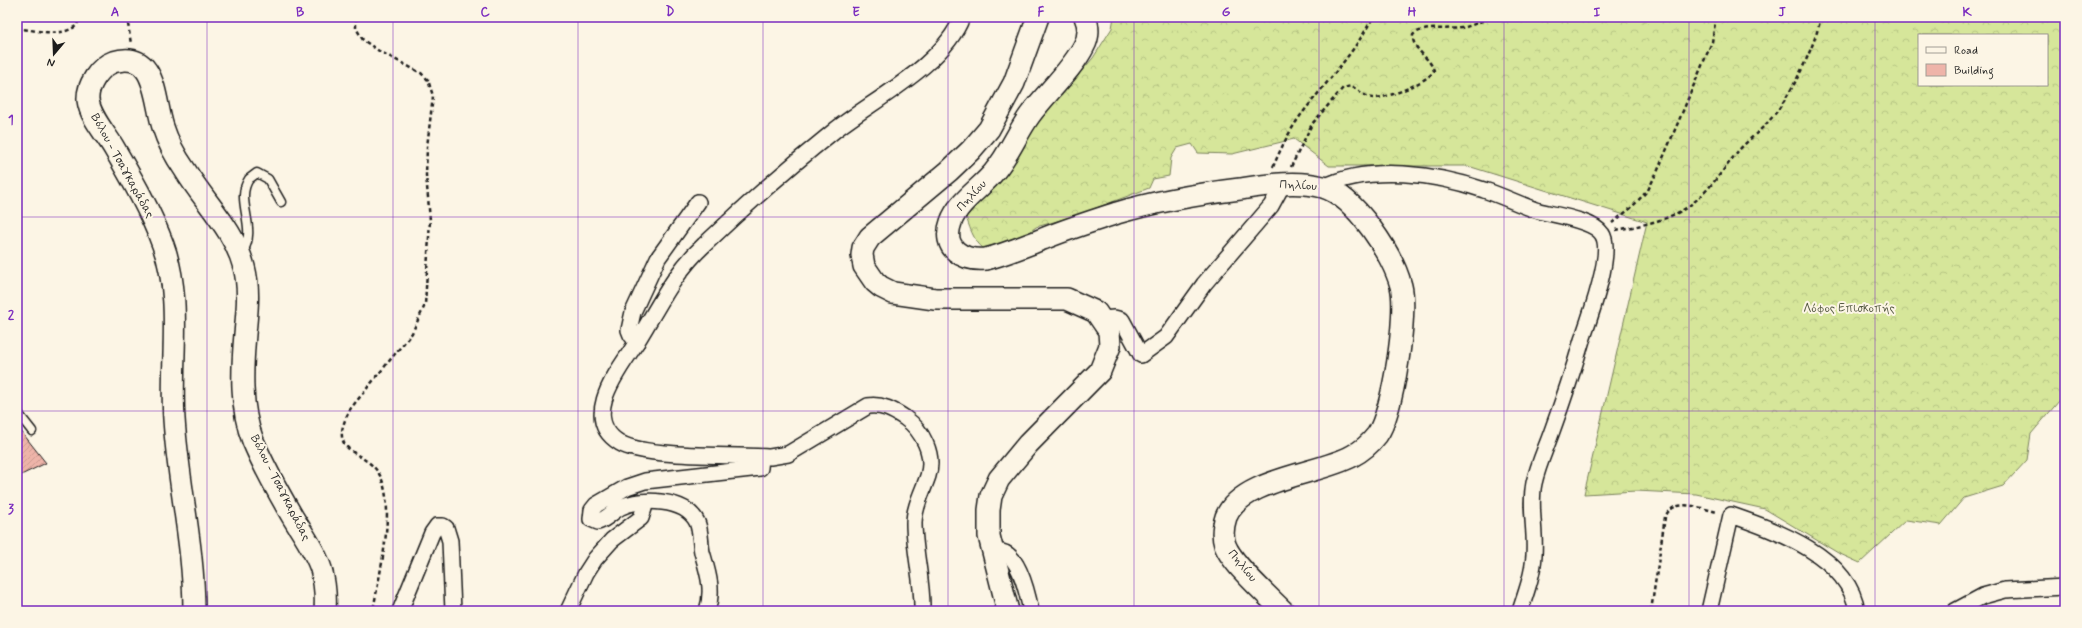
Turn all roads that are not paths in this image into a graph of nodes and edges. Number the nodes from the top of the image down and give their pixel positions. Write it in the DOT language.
graph roads {
  1 [pos="962,17"];
  2 [pos="1085,17"];
  3 [pos="1037,21"];
  4 [pos="1274,185"];
  5 [pos="1324,188"];
  6 [pos="281,202"];
  7 [pos="698,202"];
  8 [pos="240,256"];
  9 [pos="1102,319"];
  10 [pos="637,342"];
  11 [pos="17,412"];
  12 [pos="32,431"];
  13 [pos="761,456"];
  14 [pos="646,502"];
  15 [pos="992,552"];
  16 [pos="2065,587"];
  17 [pos="194,611"];
  18 [pos="325,611"];
  19 [pos="400,611"];
  20 [pos="453,611"];
  21 [pos="568,611"];
  22 [pos="707,611"];
  23 [pos="922,611"];
  24 [pos="1008,611"];
  25 [pos="1031,611"];
  26 [pos="1283,611"];
  27 [pos="1520,611"];
  28 [pos="1709,611"];
  29 [pos="1857,611"];
  30 [pos="1954,611"];
  1 -- 10 [label="street"];
  2 -- 4 [label="main road, Πηλίου"];
  3 -- 9 [label="main road"];
  4 -- 5 [label="main road, Πηλίου"];
  4 -- 9 [label="street"];
  5 -- 26 [label="main road, Πηλίου"];
  5 -- 27 [label="street"];
  6 -- 8 [label="lane"];
  7 -- 10 [label="street"];
  8 -- 17 [label="main road, Βόλου - Τσαγκαράδας"];
  8 -- 18 [label="main road, Βόλου - Τσαγκαράδας"];
  9 -- 15 [label="main road"];
  10 -- 13 [label="street"];
  11 -- 12 [label="lane"];
  13 -- 14 [label="street"];
  13 -- 23 [label="street"];
  14 -- 21 [label="street"];
  14 -- 22 [label="street"];
  15 -- 24 [label="main road"];
  15 -- 25 [label="street"];
  16 -- 30 [label="street"];
  19 -- 20 [label="street"];
  28 -- 29 [label="street"];
}
